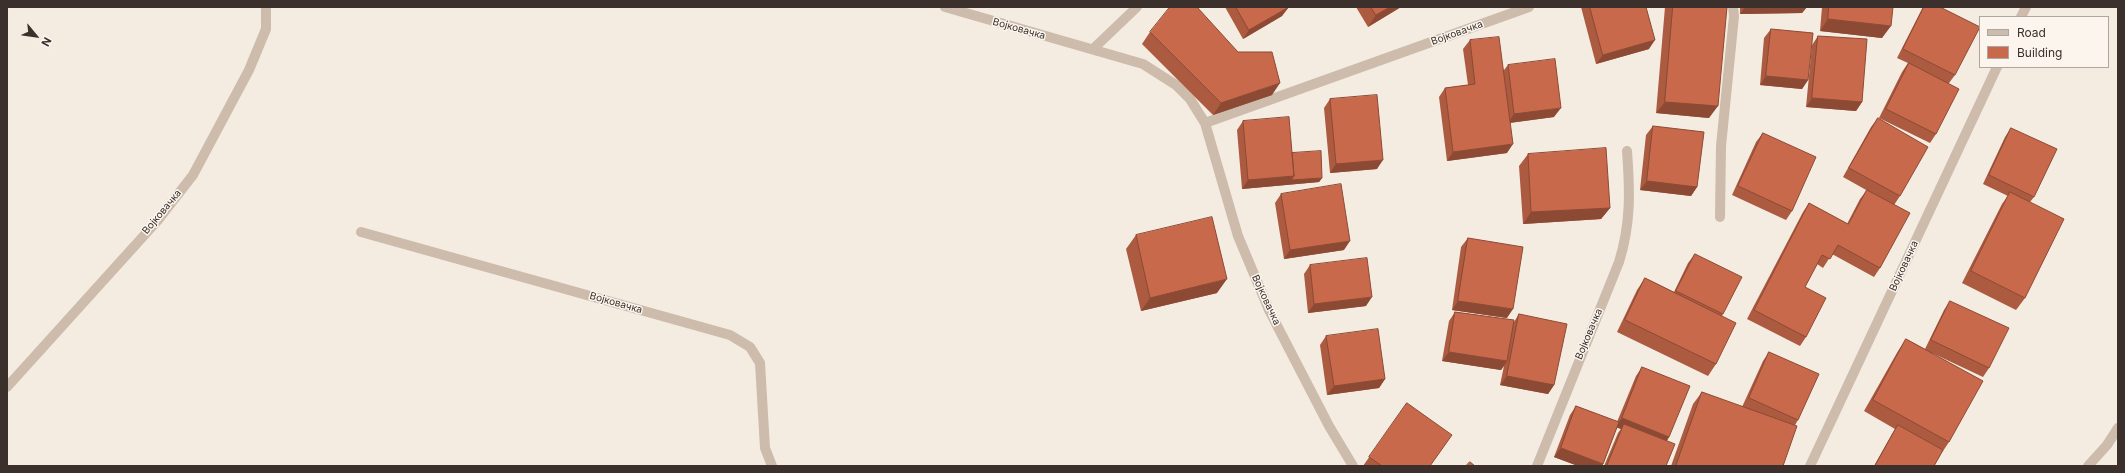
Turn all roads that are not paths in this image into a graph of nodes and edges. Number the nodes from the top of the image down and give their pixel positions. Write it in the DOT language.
graph roads {
  1 [pos="266,7"];
  2 [pos="945,7"];
  3 [pos="1137,7"];
  4 [pos="1529,7"];
  5 [pos="1733,7"];
  6 [pos="2026,7"];
  7 [pos="2022,16"];
  8 [pos="1093,49"];
  9 [pos="1997,68"];
  10 [pos="1205,123"];
  11 [pos="1628,151"];
  12 [pos="1720,217"];
  13 [pos="361,232"];
  14 [pos="7,387"];
  15 [pos="2118,428"];
  16 [pos="772,466"];
  17 [pos="1353,466"];
  18 [pos="1537,466"];
  19 [pos="1810,466"];
  20 [pos="2088,466"];
  1 -- 14 [label="street, Војковачка"];
  2 -- 8 [label="street, Војковачка"];
  3 -- 8 [label="street"];
  4 -- 10 [label="street, Војковачка"];
  5 -- 12 [label="street"];
  6 -- 7 [label="street"];
  8 -- 10 [label="street, Војковачка"];
  9 -- 19 [label="street, Војковачка"];
  10 -- 17 [label="street, Војковачка"];
  11 -- 18 [label="street, Војковачка"];
  13 -- 16 [label="street, Војковачка"];
  15 -- 20 [label="street"];
}
